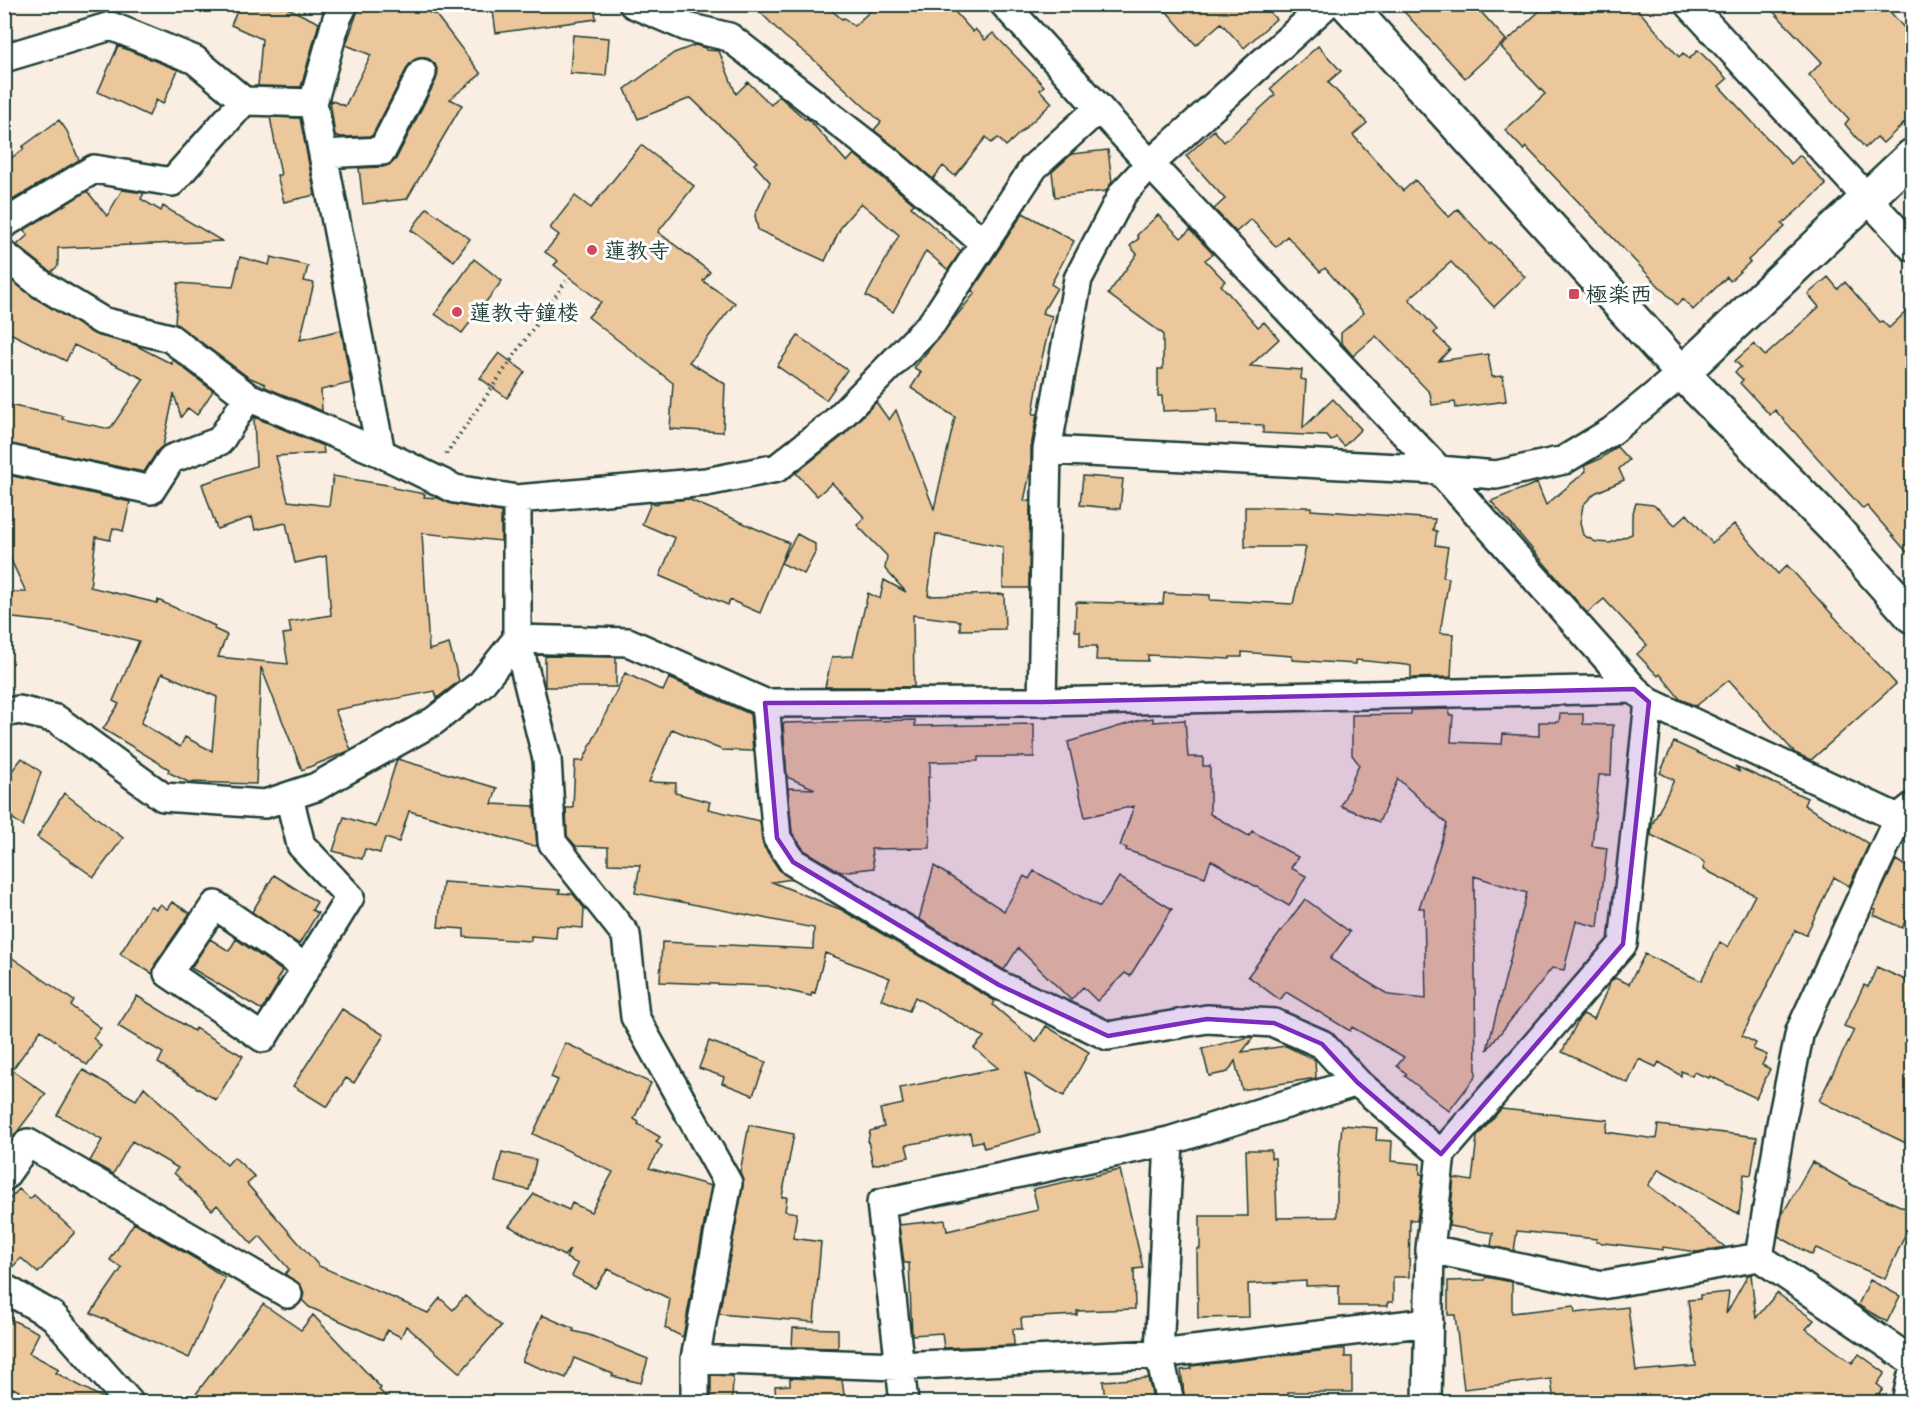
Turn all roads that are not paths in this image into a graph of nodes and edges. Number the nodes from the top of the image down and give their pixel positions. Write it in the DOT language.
graph roads {
  1 [pos="344,4"];
  2 [pos="633,4"];
  3 [pos="1004,4"];
  4 [pos="1327,4"];
  5 [pos="1347,4"];
  6 [pos="1689,4"];
  7 [pos="6,51"];
  8 [pos="422,73"];
  9 [pos="244,101"];
  10 [pos="313,103"];
  11 [pos="1099,108"];
  12 [pos="323,153"];
  13 [pos="1912,156"];
  14 [pos="1150,164"];
  15 [pos="1866,198"];
  16 [pos="4,224"];
  17 [pos="984,243"];
  18 [pos="1912,247"];
  19 [pos="4,255"];
  20 [pos="1682,373"];
  21 [pos="248,397"];
  22 [pos="1047,450"];
  23 [pos="381,453"];
  24 [pos="4,458"];
  25 [pos="1439,470"];
  26 [pos="517,499"];
  27 [pos="1912,616"];
  28 [pos="517,639"];
  29 [pos="1642,696"];
  30 [pos="1042,702"];
  31 [pos="765,703"];
  32 [pos="4,713"];
  33 [pos="288,796"];
  34 [pos="1905,812"];
  35 [pos="306,968"];
  36 [pos="1357,1082"];
  37 [pos="1169,1142"];
  38 [pos="1442,1154"];
  39 [pos="4,1177"];
  40 [pos="1430,1249"];
  41 [pos="1759,1257"];
  42 [pos="4,1288"];
  43 [pos="288,1294"];
  44 [pos="1428,1322"];
  45 [pos="1159,1354"];
  46 [pos="695,1359"];
  47 [pos="1912,1361"];
  48 [pos="898,1366"];
  49 [pos="1912,1375"];
  50 [pos="129,1402"];
  51 [pos="695,1402"];
  52 [pos="904,1402"];
  53 [pos="1170,1402"];
  54 [pos="1427,1402"];
  55 [pos="1906,1402"];
  1 -- 10 [label="street"];
  2 -- 17 [label="street"];
  3 -- 11 [label="street"];
  4 -- 14 [label="street"];
  5 -- 20 [label="street"];
  6 -- 15 [label="street"];
  7 -- 9 [label="street"];
  8 -- 12 [label="street"];
  9 -- 10 [label="street"];
  9 -- 16 [label="street"];
  10 -- 12 [label="street"];
  11 -- 14 [label="street"];
  11 -- 17 [label="street"];
  12 -- 23 [label="street"];
  13 -- 15 [label="street"];
  14 -- 22 [label="street"];
  14 -- 25 [label="street"];
  15 -- 18 [label="street"];
  15 -- 20 [label="street"];
  17 -- 26 [label="street"];
  19 -- 21 [label="street"];
  20 -- 25 [label="street"];
  20 -- 27 [label="street"];
  21 -- 23 [label="street"];
  21 -- 24 [label="street"];
  22 -- 25 [label="street"];
  22 -- 30 [label="street"];
  23 -- 26 [label="street"];
  25 -- 29 [label="street"];
  26 -- 28 [label="street"];
  28 -- 31 [label="street"];
  28 -- 33 [label="street"];
  28 -- 46 [label="street"];
  29 -- 30 [label="street"];
  29 -- 34 [label="street"];
  29 -- 38 [label="street"];
  30 -- 31 [label="street"];
  31 -- 36 [label="street"];
  32 -- 33 [label="street"];
  33 -- 35 [label="street"];
  34 -- 41 [label="street"];
  35 -- 35 [label="street"];
  36 -- 37 [label="street"];
  36 -- 38 [label="street"];
  37 -- 45 [label="street"];
  37 -- 48 [label="street"];
  38 -- 40 [label="street"];
  39 -- 43 [label="street"];
  40 -- 41 [label="street"];
  40 -- 44 [label="street"];
  41 -- 47 [label="street"];
  42 -- 50 [label="street"];
  44 -- 45 [label="street"];
  44 -- 54 [label="street"];
  45 -- 48 [label="street"];
  45 -- 53 [label="street"];
  46 -- 48 [label="street"];
  46 -- 51 [label="street"];
  48 -- 52 [label="street"];
  49 -- 55 [label="street"];
}
